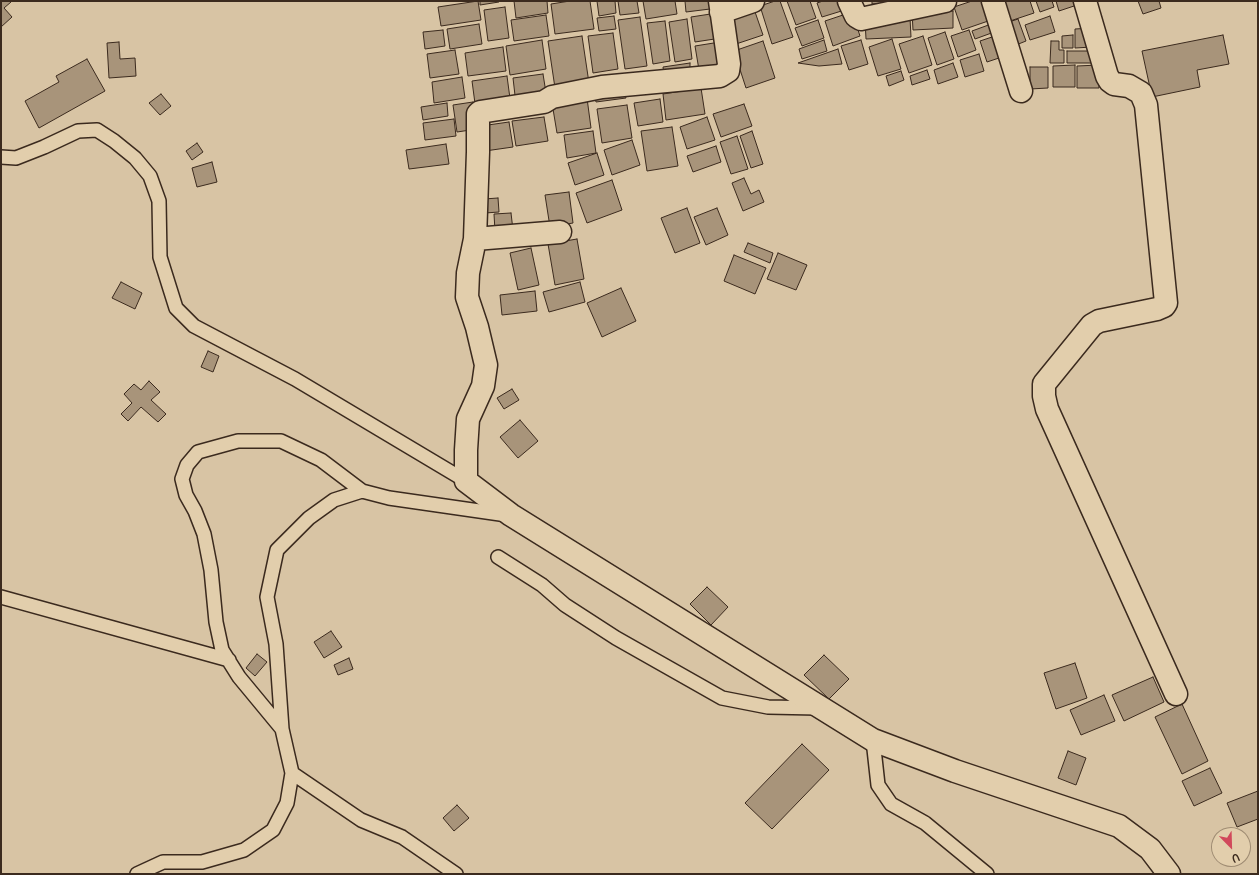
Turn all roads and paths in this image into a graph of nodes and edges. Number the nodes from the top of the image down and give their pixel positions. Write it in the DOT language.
graph roads {
  1 [pos="753,1"];
  2 [pos="849,1"];
  3 [pos="945,1"];
  4 [pos="993,1"];
  5 [pos="1085,1"];
  6 [pos="721,7"];
  7 [pos="1021,91"];
  8 [pos="1,157"];
  9 [pos="560,232"];
  10 [pos="475,239"];
  11 [pos="466,481"];
  12 [pos="362,491"];
  13 [pos="511,515"];
  14 [pos="498,557"];
  15 [pos="1,598"];
  16 [pos="228,660"];
  17 [pos="1176,694"];
  18 [pos="821,708"];
  19 [pos="282,729"];
  20 [pos="872,740"];
  21 [pos="292,773"];
  22 [pos="137,874"];
  23 [pos="456,874"];
  24 [pos="987,874"];
  25 [pos="1169,874"];
  1 -- 6 [label="street"];
  2 -- 3 [label="street"];
  4 -- 7 [label="street"];
  5 -- 17 [label="street"];
  6 -- 10 [label="street"];
  8 -- 11 [label="lane"];
  9 -- 10 [label="street"];
  10 -- 11 [label="street"];
  11 -- 13 [label="street"];
  12 -- 13 [label="lane"];
  12 -- 16 [label="lane"];
  12 -- 19 [label="lane"];
  13 -- 18 [label="street"];
  14 -- 18 [label="lane"];
  15 -- 16 [label="lane"];
  16 -- 19 [label="lane"];
  18 -- 20 [label="street"];
  19 -- 21 [label="lane"];
  20 -- 24 [label="lane"];
  20 -- 25 [label="street"];
  21 -- 22 [label="lane"];
  21 -- 23 [label="lane"];
}
